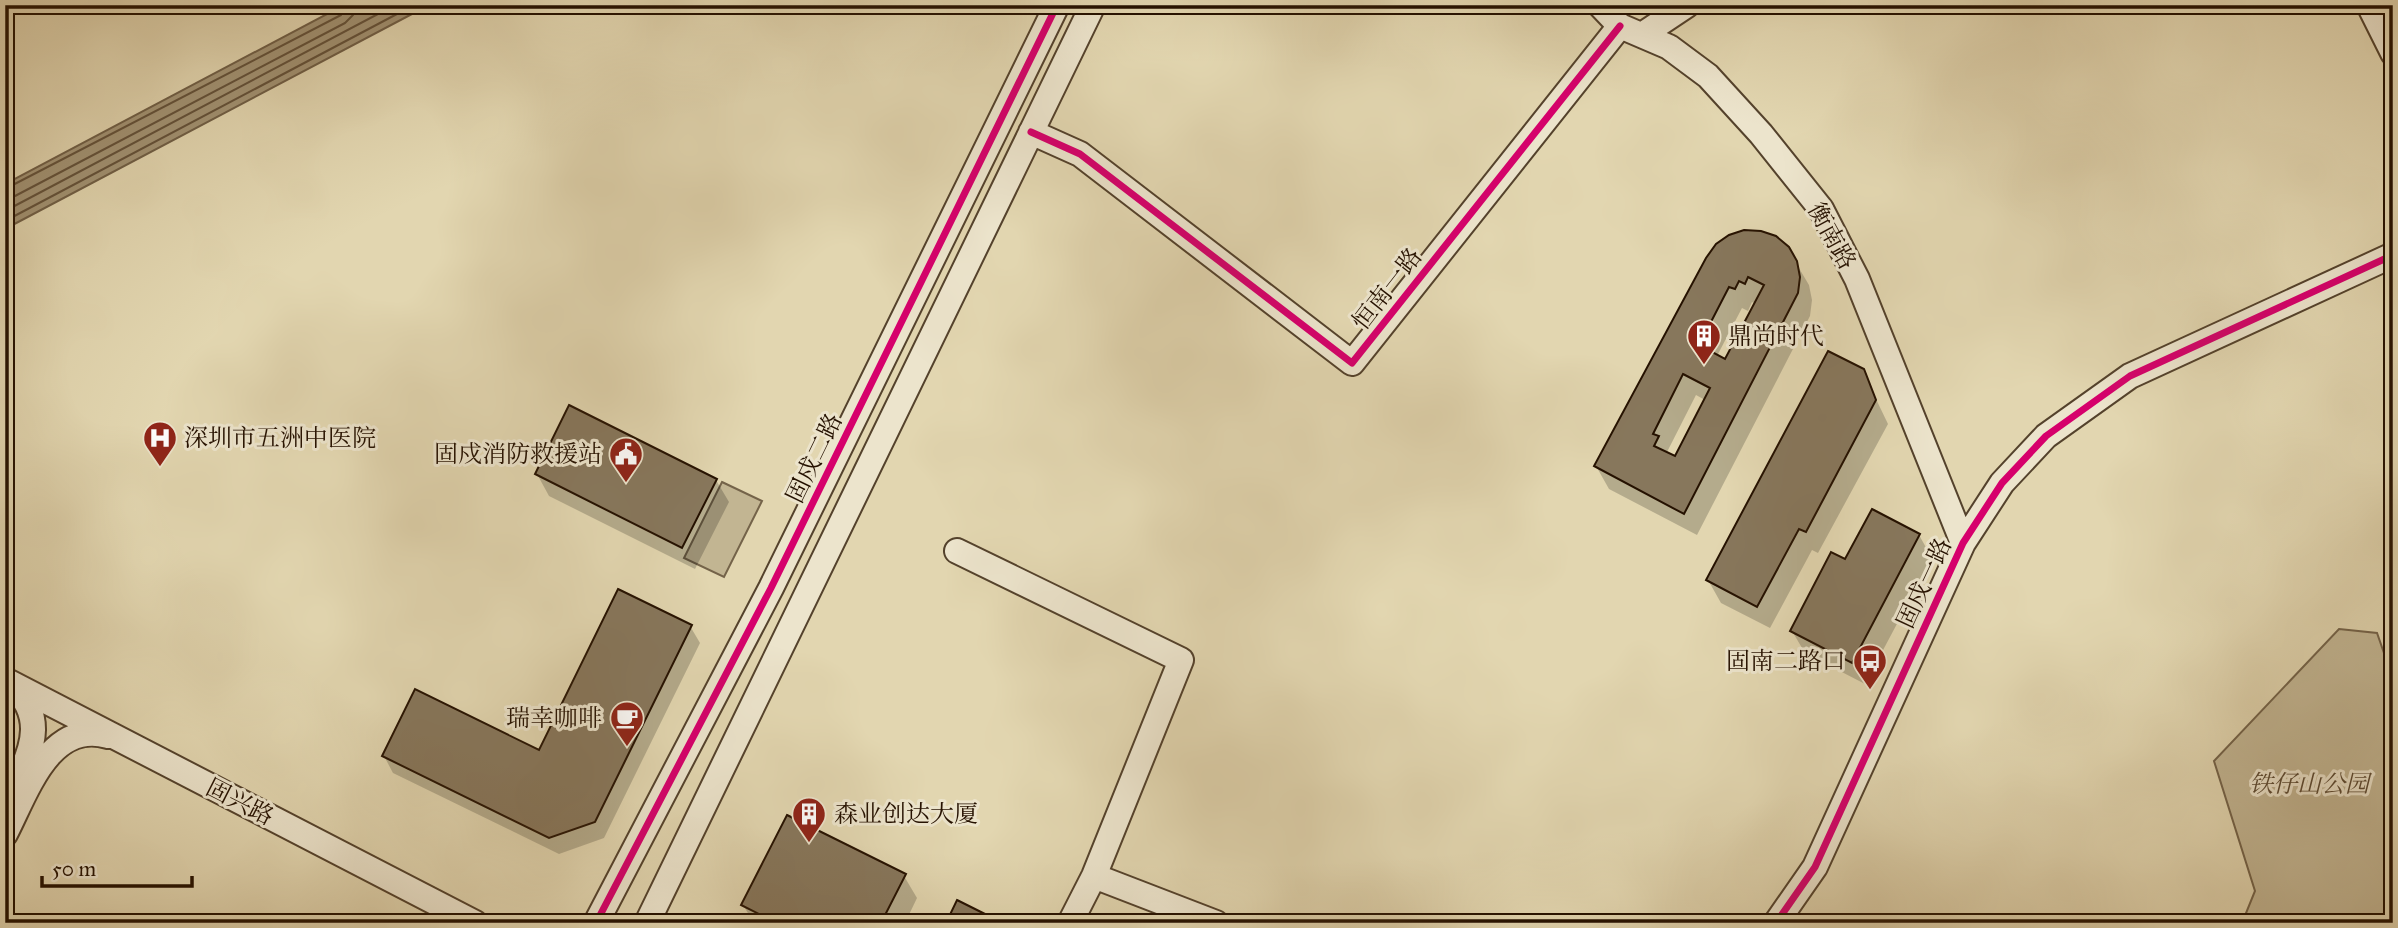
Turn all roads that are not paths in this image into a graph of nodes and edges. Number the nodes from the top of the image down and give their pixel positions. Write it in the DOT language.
graph roads {
  1 [pos="1057,5"];
  2 [pos="1093,5"];
  3 [pos="1600,5"];
  4 [pos="1687,5"];
  5 [pos="2369,5"];
  6 [pos="1631,31"];
  7 [pos="2393,54"];
  8 [pos="1031,132"];
  9 [pos="2393,255"];
  10 [pos="1963,543"];
  11 [pos="957,551"];
  12 [pos="6,680"];
  13 [pos="121,740"];
  14 [pos="5,803"];
  15 [pos="5,834"];
  16 [pos="1094,876"];
  17 [pos="475,923"];
  18 [pos="596,923"];
  19 [pos="647,923"];
  20 [pos="1070,923"];
  21 [pos="1216,923"];
  22 [pos="1776,923"];
  1 -- 18 [label="street, 固戍二路"];
  2 -- 8 [label="street"];
  3 -- 6 [label="street, 衡南路"];
  4 -- 6 [label="street"];
  5 -- 7 [label="street"];
  6 -- 8 [label="street, 恒南一路"];
  6 -- 10 [label="street, 衡南路"];
  8 -- 19 [label="street"];
  9 -- 10 [label="street, 固戍一路"];
  10 -- 22 [label="street, 固戍一路"];
  11 -- 16 [label="street"];
  12 -- 13 [label="street, 固兴路"];
  12 -- 14 [label="street"];
  13 -- 15 [label="street"];
  13 -- 17 [label="street, 固兴路"];
  16 -- 20 [label="street"];
  16 -- 21 [label="street"];
}
